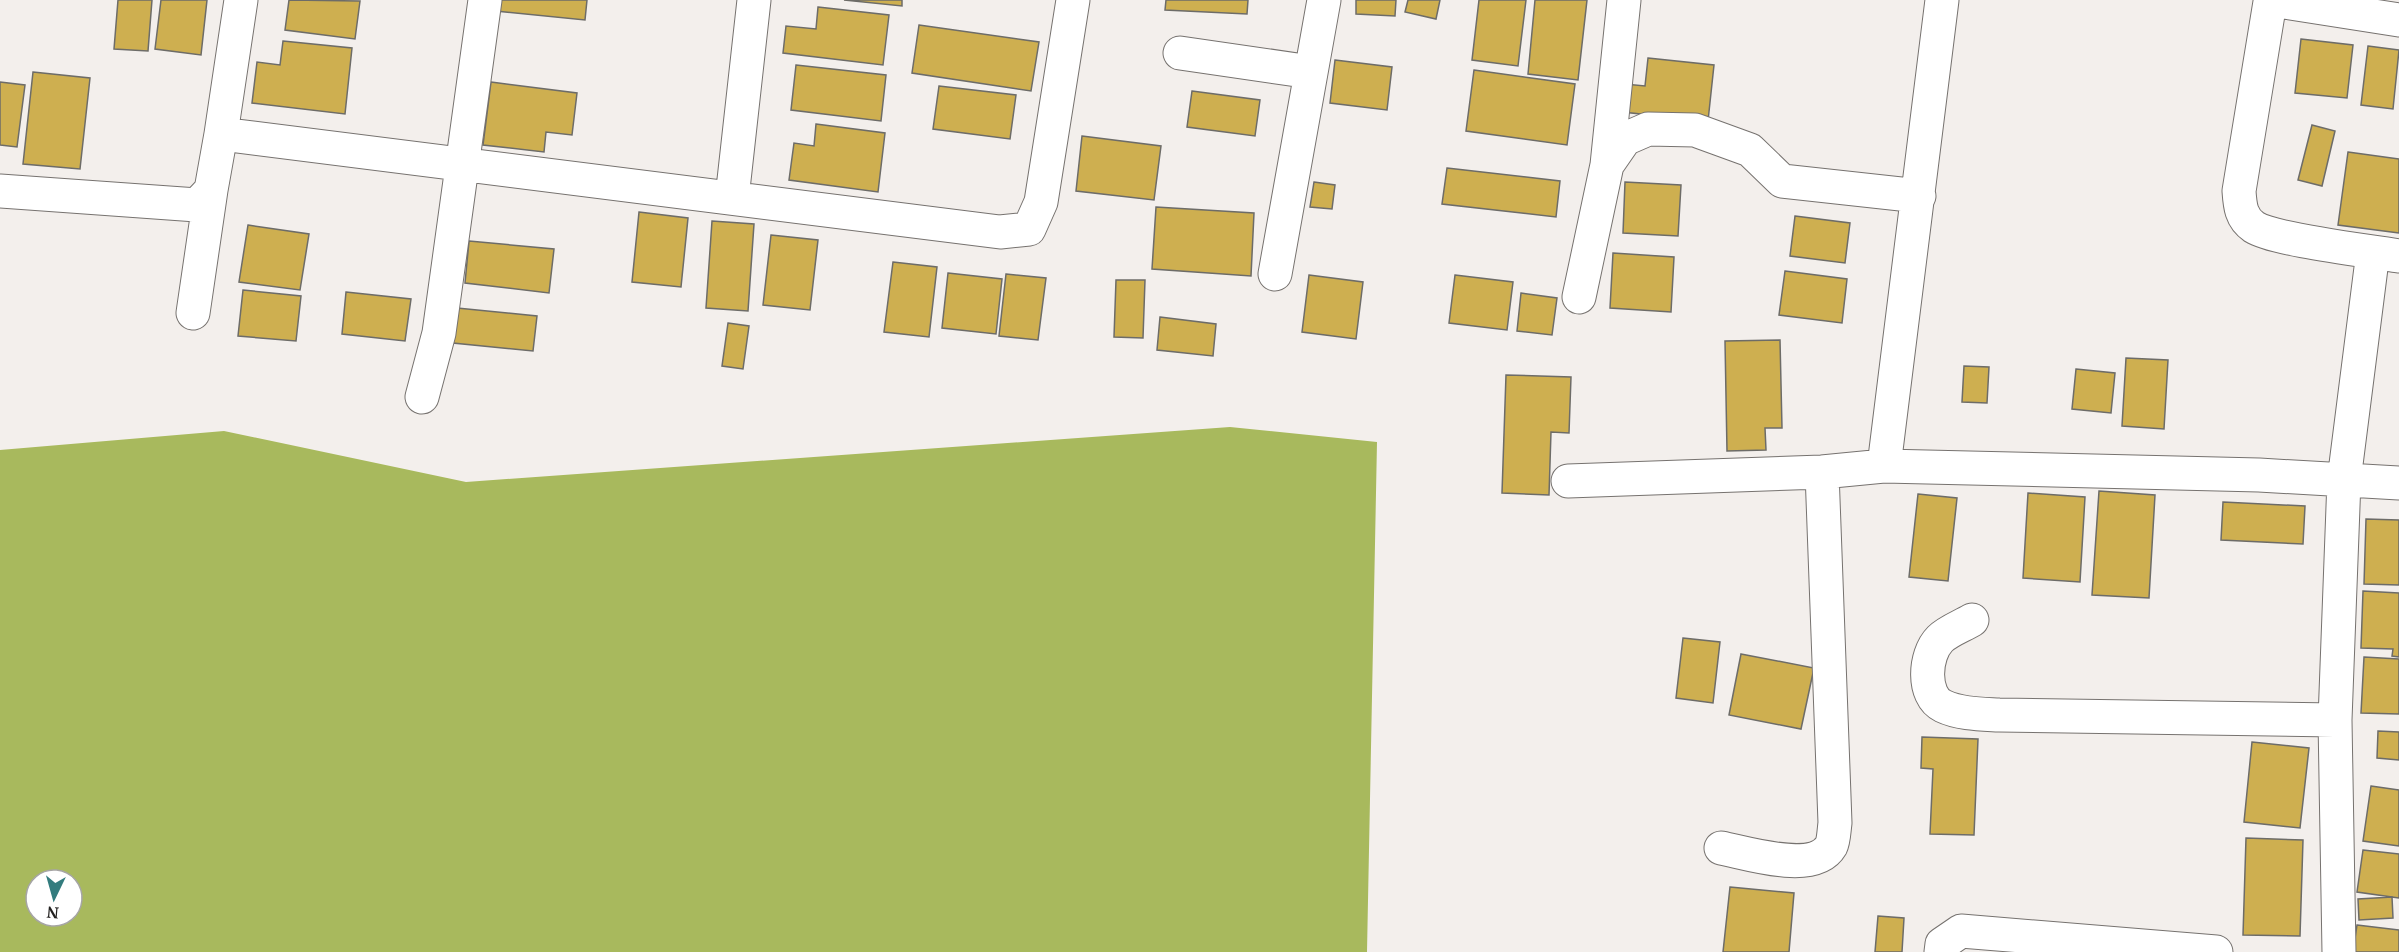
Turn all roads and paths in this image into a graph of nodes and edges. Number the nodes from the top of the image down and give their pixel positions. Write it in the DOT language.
graph roads {
  1 [pos="241,0"];
  2 [pos="485,0"];
  3 [pos="754,0"];
  4 [pos="1073,0"];
  5 [pos="1324,0"];
  6 [pos="1624,0"];
  7 [pos="1942,0"];
  8 [pos="2270,1"];
  9 [pos="2399,20"];
  10 [pos="1180,52"];
  11 [pos="1311,72"];
  12 [pos="221,134"];
  13 [pos="463,165"];
  14 [pos="1607,165"];
  15 [pos="211,190"];
  16 [pos="0,191"];
  17 [pos="1918,196"];
  18 [pos="732,198"];
  19 [pos="2386,254"];
  20 [pos="1275,274"];
  21 [pos="1580,297"];
  22 [pos="193,313"];
  23 [pos="422,397"];
  24 [pos="1884,466"];
  25 [pos="1822,472"];
  26 [pos="2344,480"];
  27 [pos="1568,481"];
  28 [pos="2399,483"];
  29 [pos="1972,620"];
  30 [pos="2335,720"];
  31 [pos="1721,848"];
  32 [pos="1941,952"];
  33 [pos="2216,952"];
  34 [pos="2339,952"];
  1 -- 12 [label="street"];
  2 -- 13 [label="street"];
  3 -- 18 [label="street"];
  4 -- 18 [label="street"];
  5 -- 11 [label="street"];
  6 -- 14 [label="street"];
  7 -- 17 [label="street"];
  8 -- 9 [label="street"];
  8 -- 19 [label="street"];
  10 -- 11 [label="street"];
  11 -- 20 [label="street"];
  12 -- 13 [label="street"];
  12 -- 15 [label="street"];
  13 -- 18 [label="street"];
  13 -- 23 [label="street"];
  14 -- 17 [label="street"];
  14 -- 21 [label="street"];
  15 -- 16 [label="street"];
  15 -- 22 [label="street"];
  17 -- 24 [label="street"];
  19 -- 26 [label="street"];
  24 -- 25 [label="street"];
  24 -- 26 [label="street"];
  25 -- 27 [label="street"];
  25 -- 31 [label="street"];
  26 -- 28 [label="street"];
  26 -- 30 [label="street"];
  29 -- 30 [label="street"];
  30 -- 34 [label="street"];
  32 -- 33 [label="street"];
}
